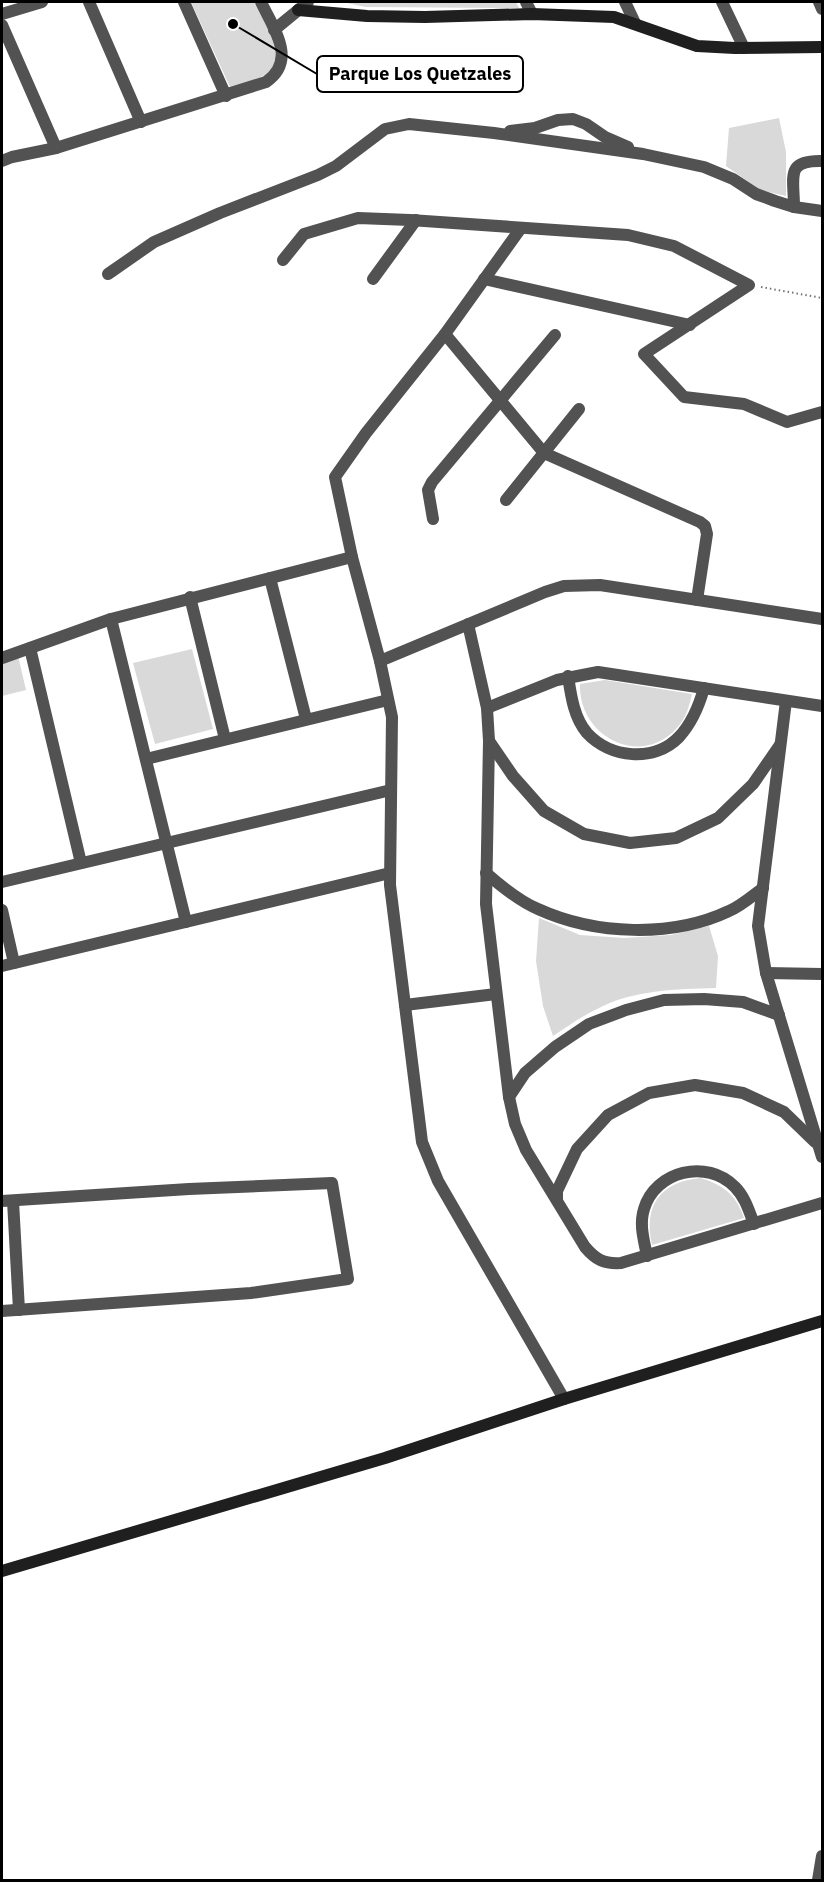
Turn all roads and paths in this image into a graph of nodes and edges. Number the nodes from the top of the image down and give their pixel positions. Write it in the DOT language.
graph roads {
  1 [pos="42,2"];
  2 [pos="89,2"];
  3 [pos="184,2"];
  4 [pos="261,2"];
  5 [pos="309,2"];
  6 [pos="526,2"];
  7 [pos="625,2"];
  8 [pos="722,2"];
  9 [pos="819,2"];
  10 [pos="822,9"];
  11 [pos="298,10"];
  12 [pos="2,14"];
  13 [pos="532,14"];
  14 [pos="635,23"];
  15 [pos="2,25"];
  16 [pos="274,30"];
  17 [pos="822,47"];
  18 [pos="744,48"];
  19 [pos="226,96"];
  20 [pos="141,122"];
  21 [pos="494,133"];
  22 [pos="56,148"];
  23 [pos="643,154"];
  24 [pos="2,161"];
  25 [pos="822,161"];
  26 [pos="794,207"];
  27 [pos="822,212"];
  28 [pos="416,220"];
  29 [pos="521,228"];
  30 [pos="283,260"];
  31 [pos="108,274"];
  32 [pos="373,279"];
  33 [pos="484,279"];
  34 [pos="749,285"];
  35 [pos="822,298"];
  36 [pos="690,325"];
  37 [pos="445,334"];
  38 [pos="555,335"];
  39 [pos="499,400"];
  40 [pos="579,409"];
  41 [pos="822,412"];
  42 [pos="544,453"];
  43 [pos="506,500"];
  44 [pos="433,519"];
  45 [pos="352,557"];
  46 [pos="270,578"];
  47 [pos="190,597"];
  48 [pos="697,600"];
  49 [pos="111,619"];
  50 [pos="822,619"];
  51 [pos="468,624"];
  52 [pos="30,648"];
  53 [pos="2,658"];
  54 [pos="380,661"];
  55 [pos="568,676"];
  56 [pos="704,688"];
  57 [pos="388,700"];
  58 [pos="786,701"];
  59 [pos="822,706"];
  60 [pos="487,708"];
  61 [pos="306,719"];
  62 [pos="225,739"];
  63 [pos="489,741"];
  64 [pos="781,743"];
  65 [pos="146,759"];
  66 [pos="391,790"];
  67 [pos="166,843"];
  68 [pos="81,863"];
  69 [pos="390,873"];
  70 [pos="486,873"];
  71 [pos="2,882"];
  72 [pos="763,888"];
  73 [pos="2,910"];
  74 [pos="186,922"];
  75 [pos="14,963"];
  76 [pos="2,966"];
  77 [pos="766,973"];
  78 [pos="822,974"];
  79 [pos="496,994"];
  80 [pos="405,1005"];
  81 [pos="779,1016"];
  82 [pos="509,1097"];
  83 [pos="821,1152"];
  84 [pos="557,1198"];
  85 [pos="7,1201"];
  86 [pos="822,1203"];
  87 [pos="754,1224"];
  88 [pos="647,1256"];
  89 [pos="19,1310"];
  90 [pos="2,1311"];
  91 [pos="822,1321"];
  92 [pos="564,1399"];
  93 [pos="2,1571"];
  94 [pos="822,1856"];
  95 [pos="818,1881"];
  1 -- 12 [label="street"];
  2 -- 20 [label="street"];
  3 -- 19 [label="street"];
  4 -- 16 [label="street"];
  5 -- 11 [label="street"];
  6 -- 13 [label="street"];
  7 -- 14 [label="street"];
  8 -- 18 [label="street"];
  9 -- 10 [label="street"];
  11 -- 13 [label="street"];
  11 -- 16 [label="street"];
  13 -- 14 [label="street"];
  14 -- 18 [label="street"];
  15 -- 22 [label="street"];
  16 -- 19 [label="street"];
  17 -- 18 [label="street"];
  19 -- 20 [label="street"];
  20 -- 22 [label="street"];
  21 -- 23 [label="street"];
  21 -- 23 [label="street"];
  21 -- 31 [label="street"];
  22 -- 24 [label="street"];
  23 -- 26 [label="street"];
  25 -- 26 [label="street"];
  26 -- 27 [label="street"];
  28 -- 29 [label="street"];
  28 -- 30 [label="street"];
  28 -- 32 [label="street"];
  29 -- 33 [label="street"];
  29 -- 34 [label="street"];
  33 -- 36 [label="street"];
  33 -- 37 [label="street"];
  34 -- 35 [label="path"];
  34 -- 36 [label="street"];
  36 -- 41 [label="street"];
  37 -- 39 [label="street"];
  37 -- 45 [label="street"];
  38 -- 39 [label="street"];
  39 -- 42 [label="street"];
  39 -- 44 [label="street"];
  40 -- 42 [label="street"];
  42 -- 43 [label="street"];
  42 -- 48 [label="street"];
  45 -- 46 [label="street"];
  45 -- 54 [label="street"];
  46 -- 47 [label="street"];
  46 -- 61 [label="street"];
  47 -- 49 [label="street"];
  47 -- 62 [label="street"];
  48 -- 50 [label="street"];
  48 -- 51 [label="street"];
  49 -- 52 [label="street"];
  49 -- 65 [label="street"];
  51 -- 54 [label="street"];
  51 -- 60 [label="street"];
  52 -- 53 [label="street"];
  52 -- 68 [label="street"];
  54 -- 57 [label="street"];
  55 -- 56 [label="street"];
  55 -- 56 [label="street"];
  55 -- 60 [label="street"];
  56 -- 58 [label="street"];
  57 -- 61 [label="street"];
  57 -- 66 [label="street"];
  58 -- 59 [label="street"];
  58 -- 64 [label="street"];
  60 -- 63 [label="street"];
  61 -- 62 [label="street"];
  62 -- 65 [label="street"];
  63 -- 64 [label="street"];
  63 -- 70 [label="street"];
  64 -- 72 [label="street"];
  65 -- 67 [label="street"];
  66 -- 67 [label="street"];
  66 -- 69 [label="street"];
  67 -- 68 [label="street"];
  67 -- 74 [label="street"];
  68 -- 71 [label="street"];
  69 -- 74 [label="street"];
  69 -- 80 [label="street"];
  70 -- 72 [label="street"];
  70 -- 79 [label="street"];
  72 -- 77 [label="street"];
  73 -- 75 [label="street"];
  74 -- 75 [label="street"];
  75 -- 76 [label="street"];
  77 -- 78 [label="street"];
  77 -- 81 [label="street"];
  79 -- 80 [label="street"];
  79 -- 82 [label="street"];
  80 -- 92 [label="street"];
  81 -- 82 [label="street"];
  81 -- 83 [label="street"];
  82 -- 84 [label="street"];
  83 -- 84 [label="street"];
  84 -- 88 [label="street"];
  85 -- 89 [label="street"];
  85 -- 89 [label="street"];
  86 -- 87 [label="street"];
  87 -- 88 [label="street"];
  87 -- 88 [label="street"];
  89 -- 90 [label="street"];
  91 -- 92 [label="street"];
  92 -- 93 [label="street"];
  94 -- 95 [label="street"];
}
